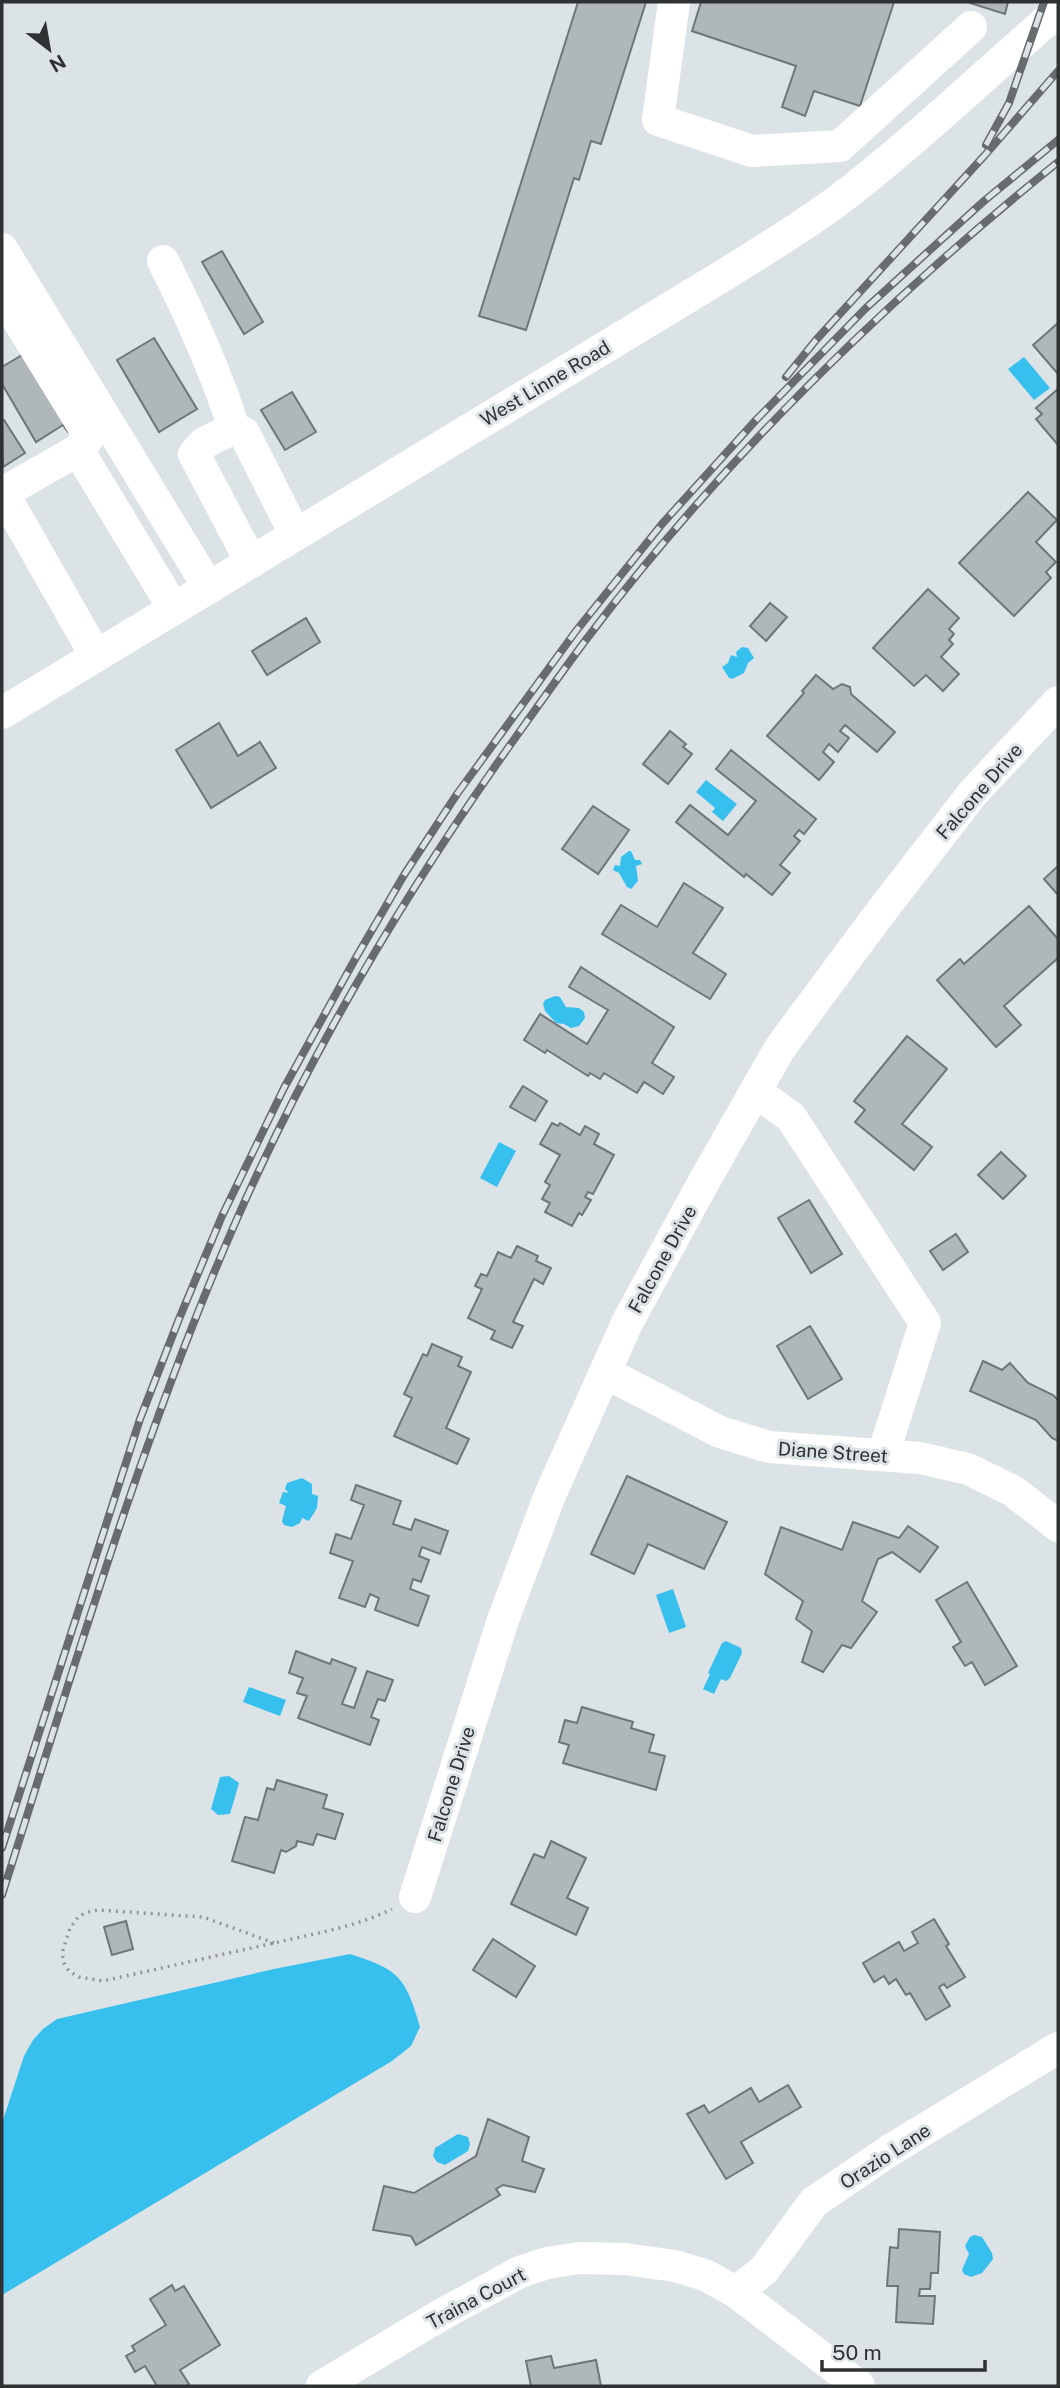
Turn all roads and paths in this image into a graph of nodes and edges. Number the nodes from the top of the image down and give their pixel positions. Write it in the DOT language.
graph roads {
  1 [pos="674,2"];
  2 [pos="1058,11"];
  3 [pos="971,27"];
  4 [pos="2,249"];
  5 [pos="163,261"];
  6 [pos="2,294"];
  7 [pos="234,428"];
  8 [pos="78,450"];
  9 [pos="3,493"];
  10 [pos="295,534"];
  11 [pos="251,562"];
  12 [pos="209,588"];
  13 [pos="174,608"];
  14 [pos="96,656"];
  15 [pos="1058,702"];
  16 [pos="2,713"];
  17 [pos="756,1092"];
  18 [pos="606,1373"];
  19 [pos="883,1455"];
  20 [pos="1058,1526"];
  21 [pos="415,1898"];
  22 [pos="274,1943"];
  23 [pos="1058,2048"];
  24 [pos="736,2292"];
  25 [pos="323,2386"];
  26 [pos="859,2386"];
  1 -- 3 [label="street"];
  2 -- 10 [label="street, West Linne Road"];
  4 -- 12 [label="street"];
  5 -- 7 [label="street"];
  6 -- 8 [label="street"];
  7 -- 10 [label="street"];
  7 -- 11 [label="street"];
  8 -- 9 [label="street"];
  8 -- 13 [label="street"];
  9 -- 14 [label="street"];
  10 -- 11 [label="street, West Linne Road"];
  11 -- 12 [label="street, West Linne Road"];
  12 -- 13 [label="street, West Linne Road"];
  13 -- 14 [label="street, West Linne Road"];
  14 -- 16 [label="street, West Linne Road"];
  15 -- 17 [label="street, Falcone Drive"];
  17 -- 18 [label="street, Falcone Drive"];
  17 -- 19 [label="street"];
  18 -- 19 [label="street, Diane Street"];
  18 -- 21 [label="street, Falcone Drive"];
  19 -- 20 [label="street, Diane Street"];
  21 -- 22 [label="path"];
  22 -- 22 [label="path"];
  23 -- 24 [label="street, Orazio Lane"];
  24 -- 25 [label="street, Traina Court"];
  24 -- 26 [label="street, Traina Court"];
}
